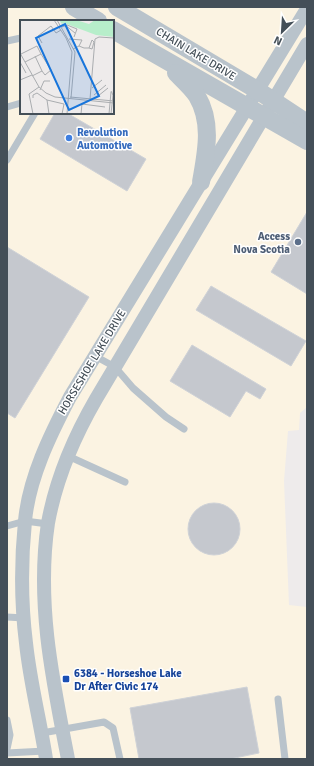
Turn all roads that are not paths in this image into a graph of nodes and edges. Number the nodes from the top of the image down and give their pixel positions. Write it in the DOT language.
graph roads {
  1 [pos="74,7"];
  2 [pos="117,7"];
  3 [pos="307,9"];
  4 [pos="92,20"];
  5 [pos="114,31"];
  6 [pos="20,38"];
  7 [pos="7,41"];
  8 [pos="307,44"];
  9 [pos="165,60"];
  10 [pos="257,90"];
  11 [pos="274,101"];
  12 [pos="20,103"];
  13 [pos="7,107"];
  14 [pos="246,107"];
  15 [pos="34,114"];
  16 [pos="264,117"];
  17 [pos="307,122"];
  18 [pos="307,141"];
  19 [pos="7,160"];
  20 [pos="201,182"];
  21 [pos="142,280"];
  22 [pos="160,291"];
  23 [pos="95,356"];
  24 [pos="115,367"];
  25 [pos="184,429"];
  26 [pos="68,456"];
  27 [pos="125,482"];
  28 [pos="25,521"];
  29 [pos="48,524"];
  30 [pos="7,526"];
  31 [pos="7,617"];
  32 [pos="24,618"];
  33 [pos="278,699"];
  34 [pos="7,720"];
  35 [pos="62,728"];
  36 [pos="42,733"];
  37 [pos="7,749"];
  38 [pos="7,753"];
  39 [pos="46,755"];
  40 [pos="68,759"];
  41 [pos="120,759"];
  42 [pos="286,759"];
  1 -- 4 [label="street"];
  2 -- 10 [label="street, CHAIN LAKE DRIVE"];
  3 -- 10 [label="street, HORSESHOE LAKE DRIVE"];
  5 -- 9 [label="street, CHAIN LAKE DRIVE"];
  6 -- 7 [label="lane"];
  8 -- 11 [label="street, HORSESHOE LAKE DRIVE"];
  9 -- 14 [label="street, CHAIN LAKE DRIVE"];
  9 -- 20 [label="street"];
  10 -- 11 [label="street, CHAIN LAKE DRIVE"];
  10 -- 14 [label="street, HORSESHOE LAKE DRIVE"];
  11 -- 16 [label="street, HORSESHOE LAKE DRIVE"];
  11 -- 17 [label="street, CHAIN LAKE DRIVE"];
  12 -- 13 [label="lane"];
  14 -- 16 [label="street, CHAIN LAKE DRIVE"];
  14 -- 20 [label="street, HORSESHOE LAKE DRIVE"];
  15 -- 19 [label="lane"];
  16 -- 18 [label="street, CHAIN LAKE DRIVE"];
  16 -- 22 [label="street, HORSESHOE LAKE DRIVE"];
  20 -- 21 [label="street, HORSESHOE LAKE DRIVE"];
  21 -- 22 [label="street"];
  21 -- 23 [label="street, HORSESHOE LAKE DRIVE"];
  22 -- 24 [label="street, HORSESHOE LAKE DRIVE"];
  23 -- 24 [label="lane"];
  23 -- 28 [label="street, HORSESHOE LAKE DRIVE"];
  24 -- 25 [label="lane"];
  24 -- 26 [label="street, HORSESHOE LAKE DRIVE"];
  26 -- 27 [label="lane"];
  26 -- 29 [label="street, HORSESHOE LAKE DRIVE"];
  28 -- 29 [label="lane"];
  28 -- 30 [label="lane"];
  28 -- 32 [label="street, HORSESHOE LAKE DRIVE"];
  29 -- 35 [label="street, HORSESHOE LAKE DRIVE"];
  31 -- 32 [label="lane"];
  32 -- 36 [label="street, HORSESHOE LAKE DRIVE"];
  33 -- 42 [label="lane"];
  34 -- 37 [label="lane"];
  35 -- 36 [label="lane"];
  35 -- 40 [label="street, HORSESHOE LAKE DRIVE"];
  35 -- 41 [label="lane"];
  36 -- 39 [label="street, HORSESHOE LAKE DRIVE"];
  38 -- 39 [label="lane"];
}
